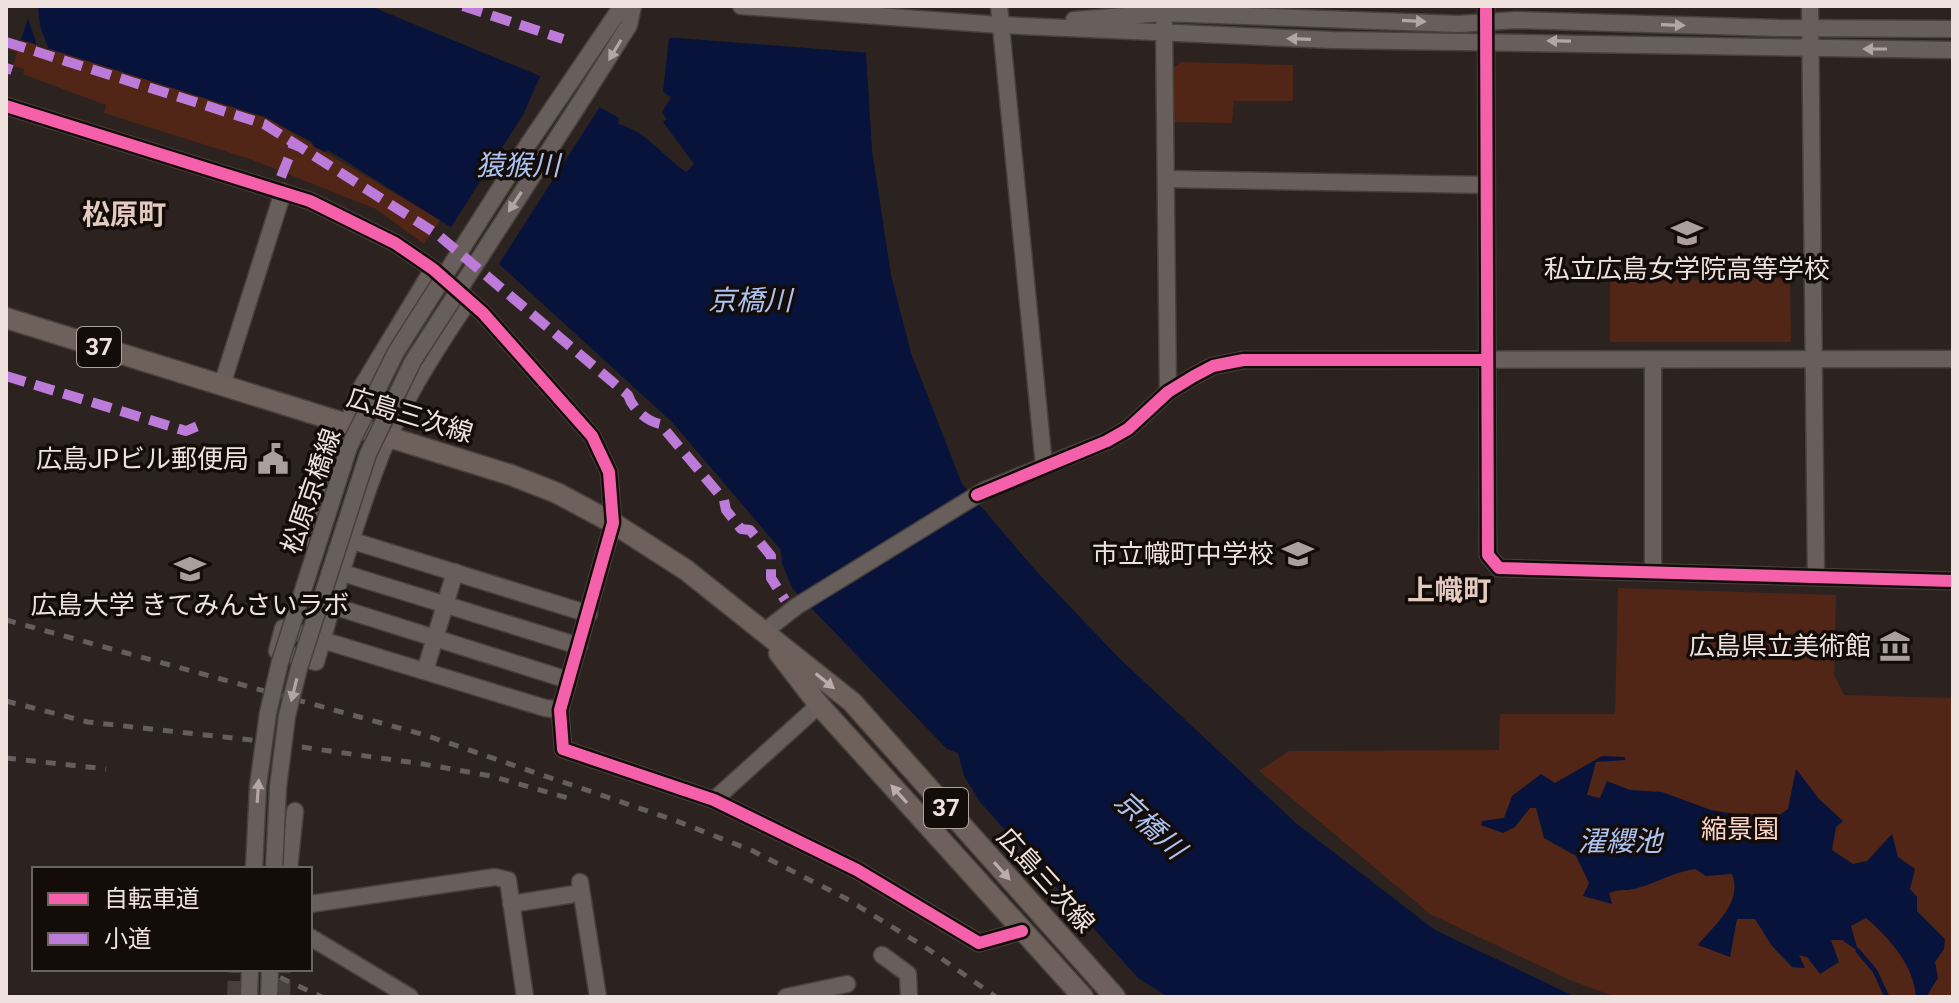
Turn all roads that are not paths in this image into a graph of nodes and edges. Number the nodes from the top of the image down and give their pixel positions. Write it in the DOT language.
graph roads {
  1 [pos="622,6"];
  2 [pos="633,6"];
  3 [pos="741,6"];
  4 [pos="999,6"];
  5 [pos="1810,6"];
  6 [pos="1163,10"];
  7 [pos="1334,12"];
  8 [pos="1486,14"];
  9 [pos="1000,25"];
  10 [pos="1811,26"];
  11 [pos="1953,29"];
  12 [pos="1164,33"];
  13 [pos="1333,40"];
  14 [pos="1486,43"];
  15 [pos="1812,49"];
  16 [pos="1953,50"];
  17 [pos="6,106"];
  18 [pos="1166,179"];
  19 [pos="1486,185"];
  20 [pos="283,192"];
  21 [pos="433,269"];
  22 [pos="469,300"];
  23 [pos="6,318"];
  24 [pos="1814,358"];
  25 [pos="1953,359"];
  26 [pos="1485,360"];
  27 [pos="1653,360"];
  28 [pos="222,385"];
  29 [pos="1168,392"];
  30 [pos="347,423"];
  31 [pos="390,436"];
  32 [pos="1044,466"];
  33 [pos="613,523"];
  34 [pos="353,541"];
  35 [pos="455,572"];
  36 [pos="1653,572"];
  37 [pos="343,573"];
  38 [pos="1816,577"];
  39 [pos="1953,581"];
  40 [pos="445,605"];
  41 [pos="333,606"];
  42 [pos="589,614"];
  43 [pos="283,628"];
  44 [pos="765,631"];
  45 [pos="435,637"];
  46 [pos="323,639"];
  47 [pos="579,646"];
  48 [pos="425,671"];
  49 [pos="568,680"];
  50 [pos="819,705"];
  51 [pos="560,710"];
  52 [pos="714,800"];
  53 [pos="295,811"];
  54 [pos="254,867"];
  55 [pos="274,867"];
  56 [pos="289,867"];
  57 [pos="312,904"];
  58 [pos="511,904"];
  59 [pos="1022,931"];
  60 [pos="312,938"];
  61 [pos="882,955"];
  62 [pos="250,971"];
  63 [pos="270,971"];
  64 [pos="847,984"];
  65 [pos="249,997"];
  66 [pos="269,997"];
  67 [pos="410,997"];
  68 [pos="525,997"];
  69 [pos="598,997"];
  70 [pos="787,997"];
  71 [pos="909,997"];
  72 [pos="1083,997"];
  73 [pos="1115,997"];
  54 -- 1 [label="street, 松原京橋線, one-way, bridge"];
  2 -- 55 [label="street, 松原京橋線, one-way, bridge"];
  3 -- 9 [label="street"];
  4 -- 9 [label="street"];
  5 -- 10 [label="street"];
  6 -- 7 [label="street"];
  6 -- 9 [label="street"];
  6 -- 12 [label="street"];
  7 -- 8 [label="street, one-way"];
  7 -- 13 [label="street"];
  8 -- 10 [label="street, one-way"];
  8 -- 14 [label="street"];
  9 -- 12 [label="street"];
  9 -- 32 [label="street"];
  10 -- 11 [label="street"];
  10 -- 15 [label="street"];
  13 -- 12 [label="street, one-way"];
  12 -- 18 [label="street"];
  13 -- 14 [label="street"];
  15 -- 14 [label="street, one-way"];
  14 -- 19 [label="street"];
  16 -- 15 [label="street, one-way"];
  15 -- 24 [label="street"];
  17 -- 20 [label="street"];
  18 -- 19 [label="street"];
  18 -- 29 [label="street"];
  19 -- 26 [label="street"];
  20 -- 21 [label="street"];
  20 -- 28 [label="street"];
  21 -- 22 [label="street"];
  21 -- 30 [label="street"];
  22 -- 31 [label="street"];
  22 -- 33 [label="street"];
  23 -- 28 [label="main road, 広島三次線 / 37"];
  24 -- 25 [label="street"];
  24 -- 27 [label="street"];
  24 -- 38 [label="street"];
  26 -- 27 [label="street"];
  26 -- 29 [label="street"];
  26 -- 36 [label="street"];
  27 -- 36 [label="street"];
  28 -- 30 [label="main road, 広島三次線 / 37"];
  29 -- 32 [label="street"];
  30 -- 31 [label="main road, 広島三次線 / 37"];
  30 -- 43 [label="street"];
  31 -- 33 [label="main road, 広島三次線 / 37"];
  31 -- 34 [label="street"];
  32 -- 44 [label="street"];
  33 -- 42 [label="street"];
  33 -- 44 [label="main road, 広島三次線 / 37"];
  34 -- 35 [label="street"];
  34 -- 37 [label="street"];
  35 -- 40 [label="street"];
  35 -- 42 [label="street"];
  36 -- 38 [label="street"];
  37 -- 40 [label="street"];
  37 -- 41 [label="street"];
  38 -- 39 [label="street"];
  40 -- 45 [label="street"];
  40 -- 47 [label="street"];
  41 -- 45 [label="street"];
  41 -- 46 [label="street"];
  42 -- 47 [label="street"];
  43 -- 46 [label="street"];
  43 -- 46 [label="street"];
  44 -- 50 [label="main road, 広島三次線 / 37"];
  44 -- 73 [label="main road, 広島三次線 / 37, one-way"];
  45 -- 48 [label="street"];
  45 -- 49 [label="street"];
  46 -- 48 [label="street"];
  47 -- 49 [label="street"];
  48 -- 51 [label="street"];
  49 -- 51 [label="street"];
  50 -- 52 [label="street"];
  59 -- 50 [label="main road, 広島三次線 / 37, one-way"];
  51 -- 52 [label="street"];
  52 -- 59 [label="street"];
  53 -- 56 [label="street"];
  57 -- 58 [label="street"];
  58 -- 68 [label="street"];
  58 -- 69 [label="street"];
  59 -- 72 [label="main road, 広島三次線 / 37"];
  60 -- 67 [label="street"];
  61 -- 71 [label="street"];
  62 -- 65 [label="street"];
  63 -- 66 [label="street"];
  64 -- 70 [label="street"];
}
